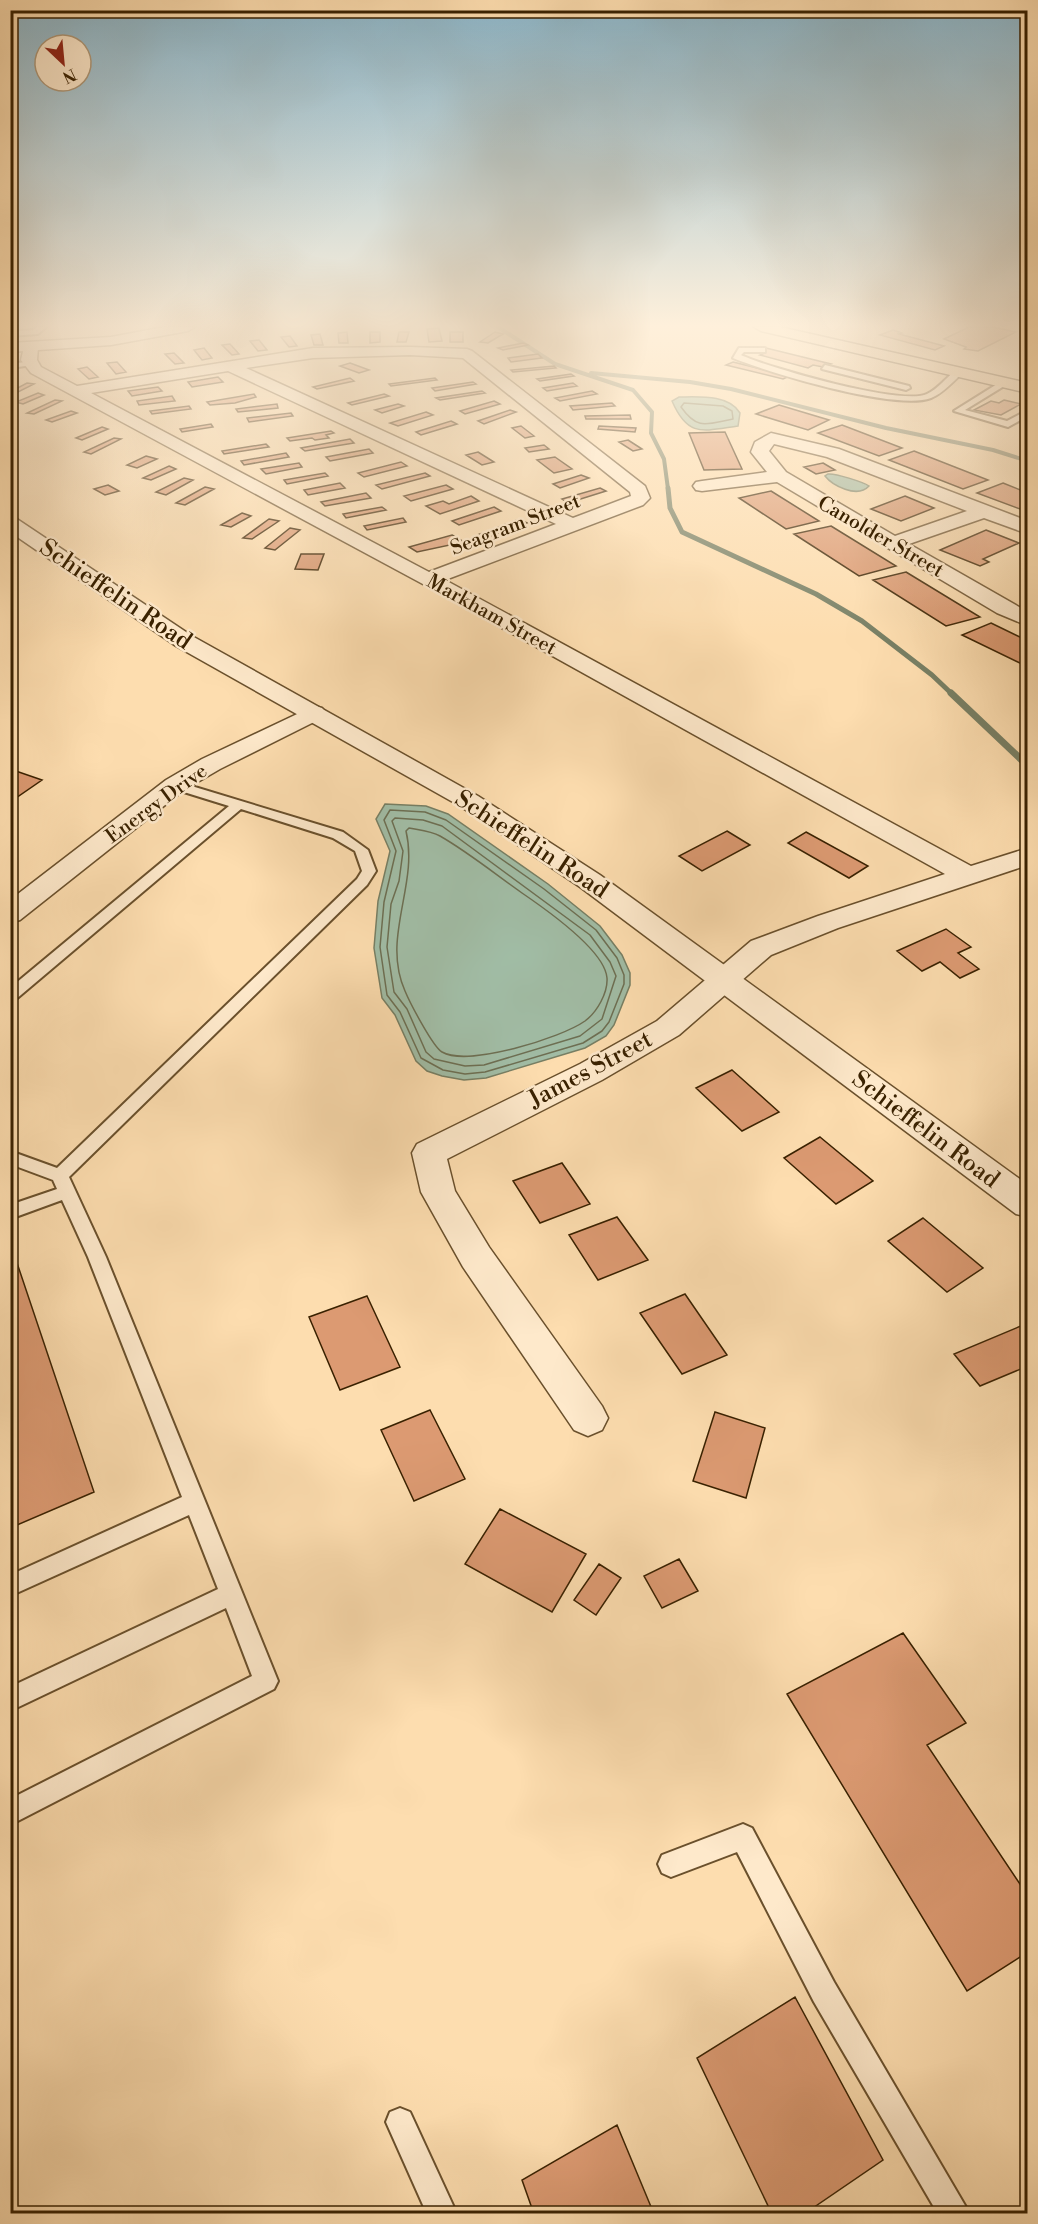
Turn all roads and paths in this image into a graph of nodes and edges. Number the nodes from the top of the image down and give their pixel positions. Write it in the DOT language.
graph roads {
  1 [pos="149,431"];
  2 [pos="369,431"];
  3 [pos="564,431"];
  4 [pos="780,476"];
  5 [pos="702,486"];
  6 [pos="982,512"];
  7 [pos="10,523"];
  8 [pos="573,525"];
  9 [pos="1028,528"];
  10 [pos="894,543"];
  11 [pos="428,579"];
  12 [pos="1028,620"];
  13 [pos="314,713"];
  14 [pos="175,785"];
  15 [pos="237,806"];
  16 [pos="1028,856"];
  17 [pos="967,875"];
  18 [pos="10,914"];
  19 [pos="725,980"];
  20 [pos="10,996"];
  21 [pos="10,1157"];
  22 [pos="64,1184"];
  23 [pos="1028,1204"];
  24 [pos="10,1212"];
  25 [pos="588,1418"];
  26 [pos="195,1502"];
  27 [pos="10,1586"];
  28 [pos="231,1594"];
  29 [pos="10,1699"];
  30 [pos="10,1813"];
  31 [pos="671,1864"];
  32 [pos="400,2122"];
  33 [pos="442,2214"];
  34 [pos="955,2214"];
  1 -- 11 [label="street, Markham Street"];
  2 -- 8 [label="street"];
  3 -- 8 [label="street, Seagram Street"];
  4 -- 5 [label="street"];
  4 -- 6 [label="street, Canolder Street"];
  4 -- 10 [label="street, Canolder Street"];
  6 -- 9 [label="street"];
  6 -- 10 [label="street"];
  7 -- 13 [label="street, Schieffelin Road"];
  8 -- 11 [label="street, Seagram Street"];
  10 -- 12 [label="street, Canolder Street"];
  11 -- 17 [label="street, Markham Street"];
  13 -- 14 [label="street, Energy Drive"];
  13 -- 19 [label="street, Schieffelin Road"];
  14 -- 15 [label="lane"];
  14 -- 18 [label="street, Energy Drive"];
  15 -- 20 [label="lane"];
  15 -- 22 [label="lane"];
  16 -- 17 [label="street, James Street"];
  17 -- 19 [label="street, James Street"];
  19 -- 23 [label="street, Schieffelin Road"];
  19 -- 25 [label="street, James Street"];
  21 -- 22 [label="lane"];
  22 -- 24 [label="lane"];
  22 -- 26 [label="lane"];
  26 -- 27 [label="lane"];
  26 -- 28 [label="lane"];
  28 -- 29 [label="lane"];
  28 -- 30 [label="lane"];
  31 -- 34 [label="lane"];
  32 -- 33 [label="lane"];
}
